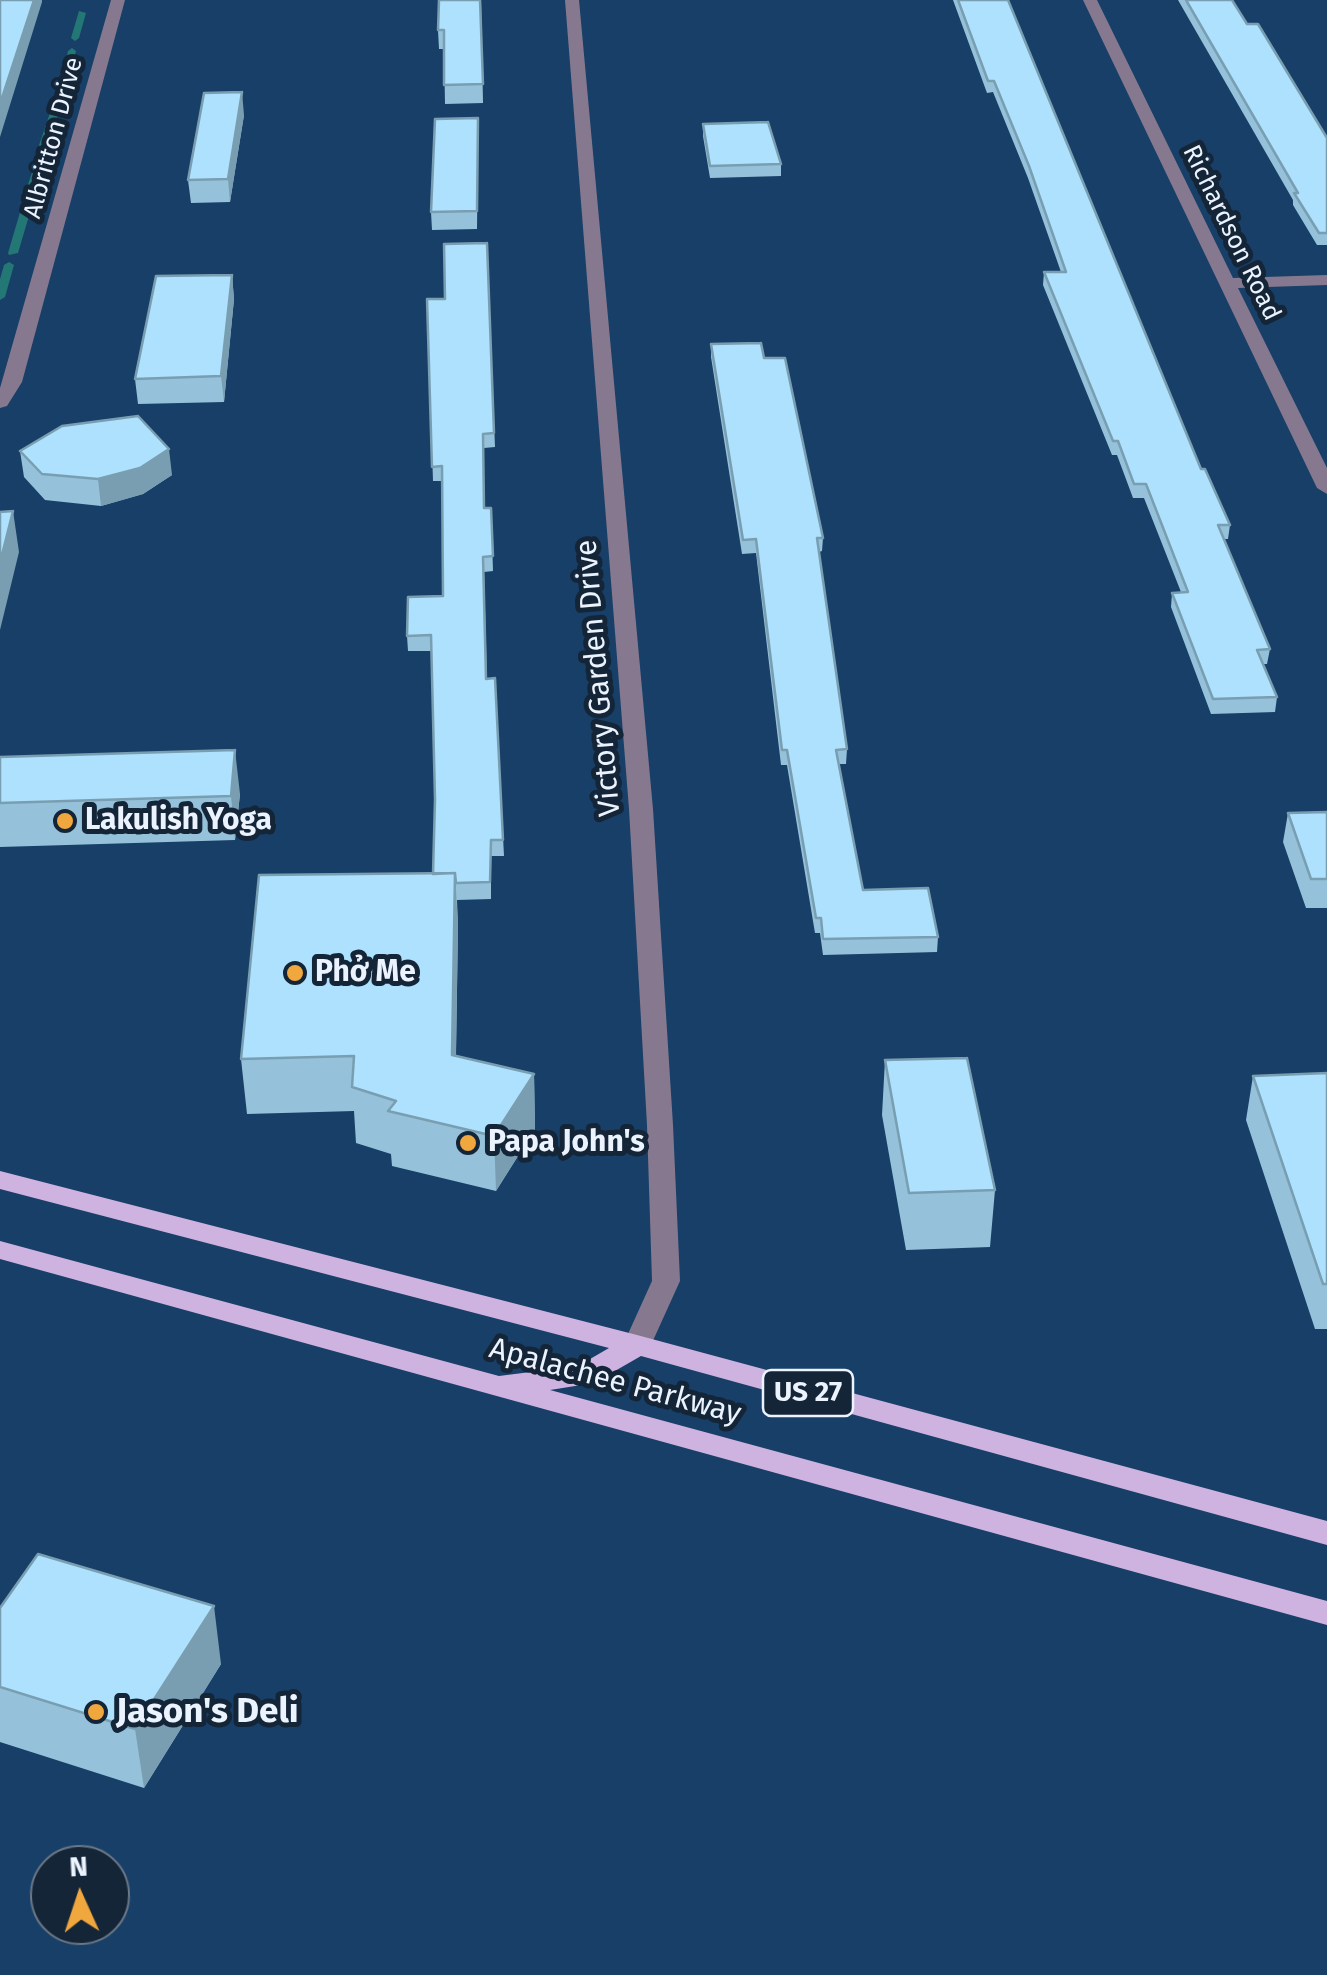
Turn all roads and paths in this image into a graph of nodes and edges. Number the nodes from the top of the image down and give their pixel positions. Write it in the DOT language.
graph roads {
  1 [pos="118,0"];
  2 [pos="572,0"];
  3 [pos="1090,0"];
  4 [pos="1327,280"];
  5 [pos="1227,283"];
  6 [pos="0,402"];
  7 [pos="1327,488"];
  8 [pos="3,1182"];
  9 [pos="0,1250"];
  10 [pos="637,1345"];
  11 [pos="492,1386"];
  12 [pos="1327,1533"];
  13 [pos="1327,1612"];
  1 -- 6 [label="street, Albritton Drive"];
  2 -- 10 [label="street, Victory Garden Drive"];
  3 -- 5 [label="street, Richardson Road"];
  4 -- 5 [label="street"];
  5 -- 7 [label="street, Richardson Road"];
  8 -- 10 [label="main road, Apalachee Parkway / US 27"];
  9 -- 11 [label="main road, Apalachee Parkway / US 27"];
  10 -- 11 [label="main road"];
  10 -- 12 [label="main road, Apalachee Parkway / US 27"];
  11 -- 13 [label="main road, Apalachee Parkway / US 27"];
}
